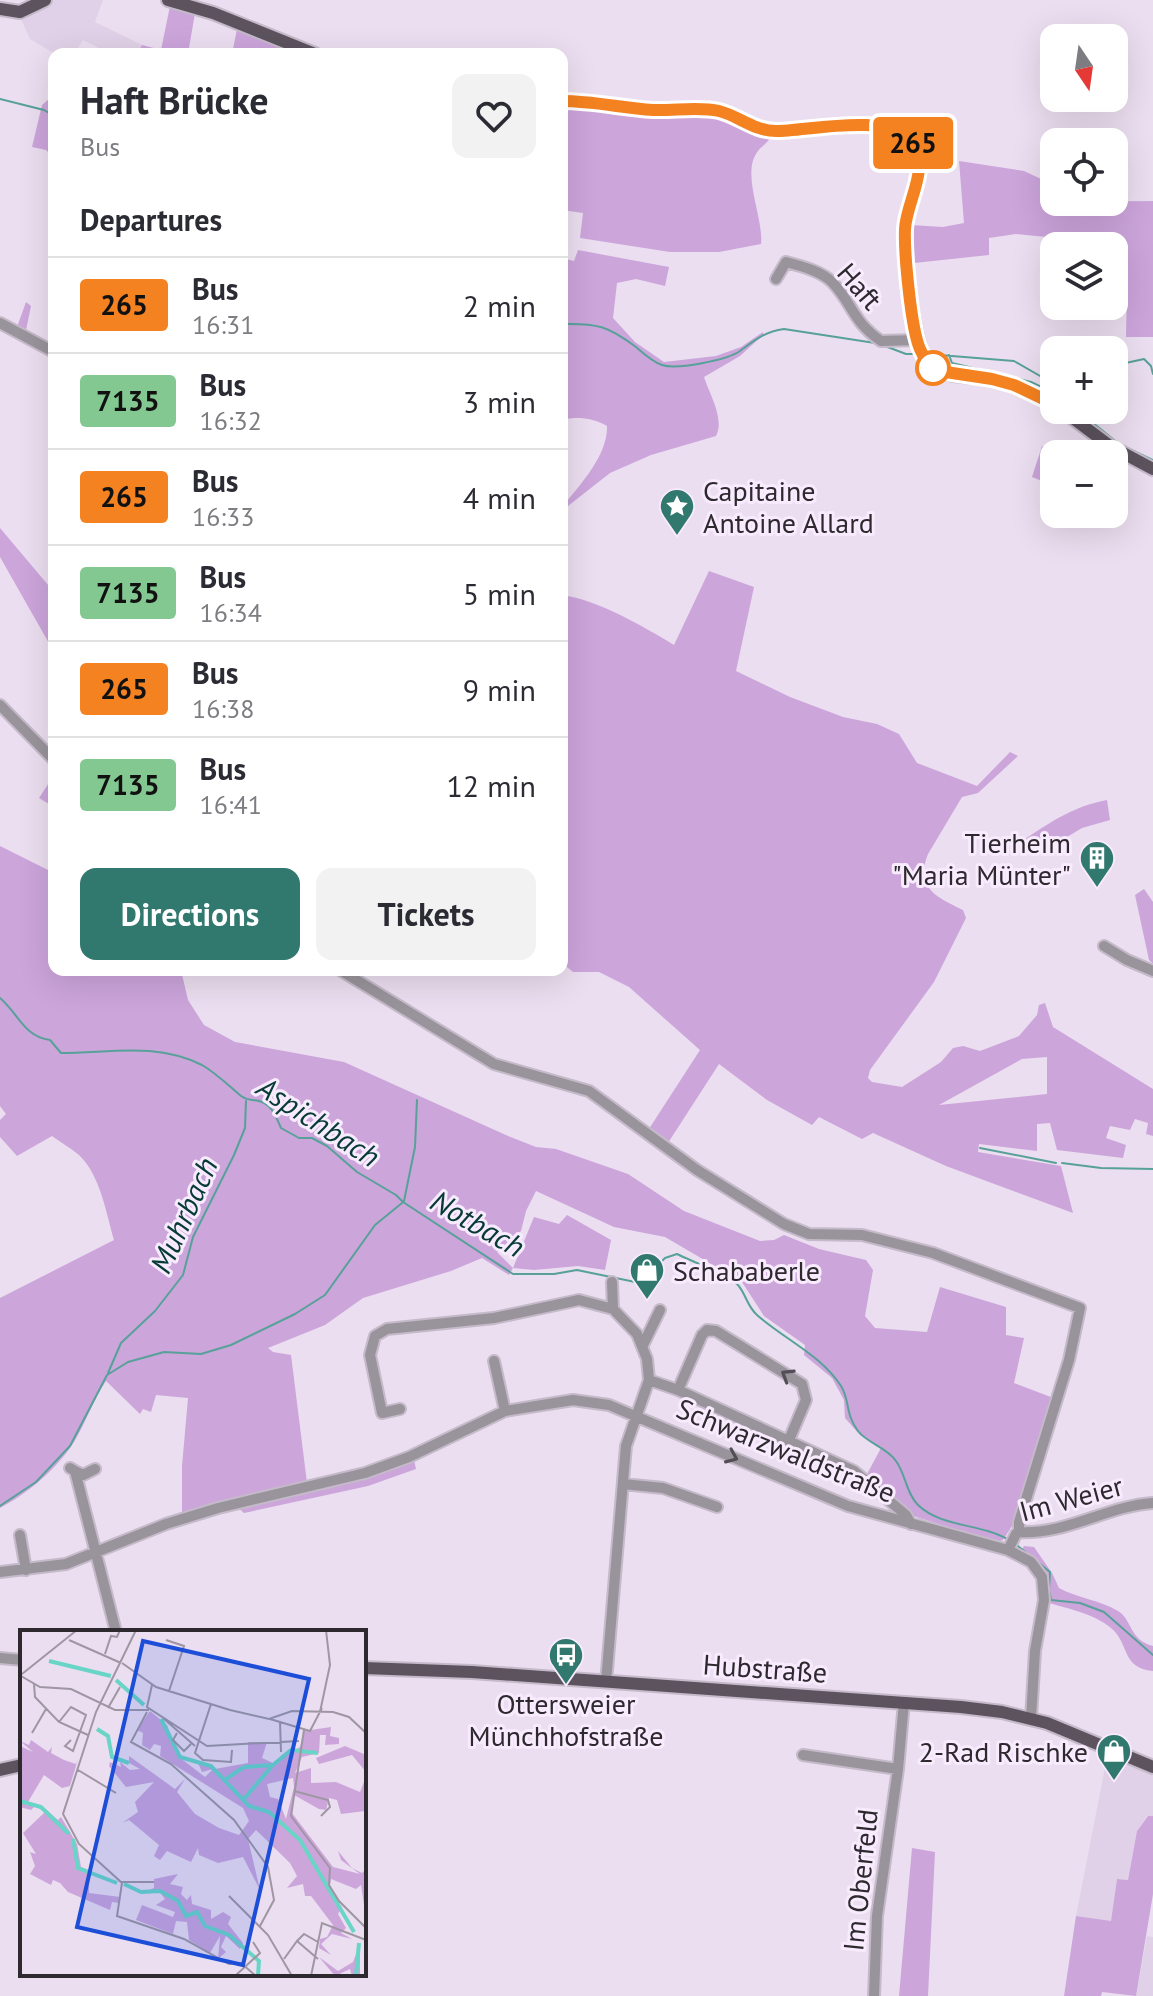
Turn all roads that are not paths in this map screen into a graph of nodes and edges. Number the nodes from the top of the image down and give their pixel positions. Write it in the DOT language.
graph roads {
  1 [pos="45,0"];
  2 [pos="168,0"];
  3 [pos="216,0"];
  4 [pos="0,9"];
  5 [pos="213,13"];
  6 [pos="300,48"];
  7 [pos="568,101"];
  8 [pos="776,279"];
  9 [pos="0,323"];
  10 [pos="48,349"];
  11 [pos="922,351"];
  12 [pos="1040,397"];
  13 [pos="1081,424"];
  14 [pos="1153,469"];
  15 [pos="0,705"];
  16 [pos="48,754"];
  17 [pos="1104,946"];
  18 [pos="1153,971"];
  19 [pos="350,976"];
  20 [pos="612,1282"];
  21 [pos="613,1309"];
  22 [pos="660,1310"];
  23 [pos="643,1345"];
  24 [pos="494,1361"];
  25 [pos="649,1380"];
  26 [pos="678,1390"];
  27 [pos="400,1409"];
  28 [pos="505,1411"];
  29 [pos="635,1414"];
  30 [pos="789,1440"];
  31 [pos="95,1469"];
  32 [pos="623,1484"];
  33 [pos="889,1501"];
  34 [pos="1153,1503"];
  35 [pos="717,1507"];
  36 [pos="877,1515"];
  37 [pos="911,1524"];
  38 [pos="1018,1533"];
  39 [pos="20,1535"];
  40 [pos="1009,1547"];
  41 [pos="97,1553"];
  42 [pos="26,1570"];
  43 [pos="0,1572"];
  44 [pos="116,1630"];
  45 [pos="0,1658"];
  46 [pos="20,1660"];
  47 [pos="366,1668"];
  48 [pos="606,1682"];
  49 [pos="904,1702"];
  50 [pos="1031,1718"];
  51 [pos="803,1755"];
  52 [pos="20,1765"];
  53 [pos="1153,1767"];
  54 [pos="898,1769"];
  55 [pos="0,1770"];
  56 [pos="874,1996"];
  1 -- 4 [label="main road"];
  2 -- 5 [label="main road"];
  3 -- 5 [label="street"];
  5 -- 6 [label="main road"];
  7 -- 11 [label="main road, Haft"];
  8 -- 11 [label="street, Haft"];
  9 -- 10 [label="street"];
  11 -- 12 [label="main road, Haft"];
  13 -- 14 [label="main road"];
  15 -- 16 [label="street"];
  17 -- 18 [label="street"];
  19 -- 38 [label="street"];
  20 -- 21 [label="street"];
  21 -- 23 [label="street"];
  21 -- 27 [label="street"];
  22 -- 23 [label="street"];
  23 -- 25 [label="street"];
  24 -- 28 [label="street"];
  25 -- 26 [label="street"];
  25 -- 29 [label="street"];
  26 -- 30 [label="street"];
  30 -- 26 [label="street, one-way"];
  28 -- 29 [label="street, Schwarzwaldstraße"];
  28 -- 41 [label="street, Schwarzwaldstraße"];
  29 -- 32 [label="street"];
  29 -- 36 [label="street, Schwarzwaldstraße, one-way"];
  30 -- 33 [label="street"];
  31 -- 41 [label="street"];
  32 -- 35 [label="street"];
  32 -- 48 [label="street"];
  33 -- 36 [label="street"];
  33 -- 37 [label="street"];
  34 -- 38 [label="street, Im Weier"];
  36 -- 37 [label="street, Schwarzwaldstraße"];
  37 -- 40 [label="street, Schwarzwaldstraße"];
  38 -- 40 [label="street, Im Weier"];
  39 -- 42 [label="street"];
  40 -- 50 [label="street, Schwarzwaldstraße"];
  41 -- 42 [label="street, Schwarzwaldstraße"];
  41 -- 44 [label="street"];
  42 -- 43 [label="street, Schwarzwaldstraße"];
  45 -- 46 [label="street"];
  47 -- 48 [label="main road, Hubstraße"];
  48 -- 49 [label="main road, Hubstraße"];
  49 -- 50 [label="main road, Hubstraße"];
  49 -- 54 [label="street, Im Oberfeld"];
  50 -- 53 [label="main road, Hubstraße"];
  51 -- 54 [label="street"];
  52 -- 55 [label="main road"];
  54 -- 56 [label="street, Im Oberfeld"];
}
